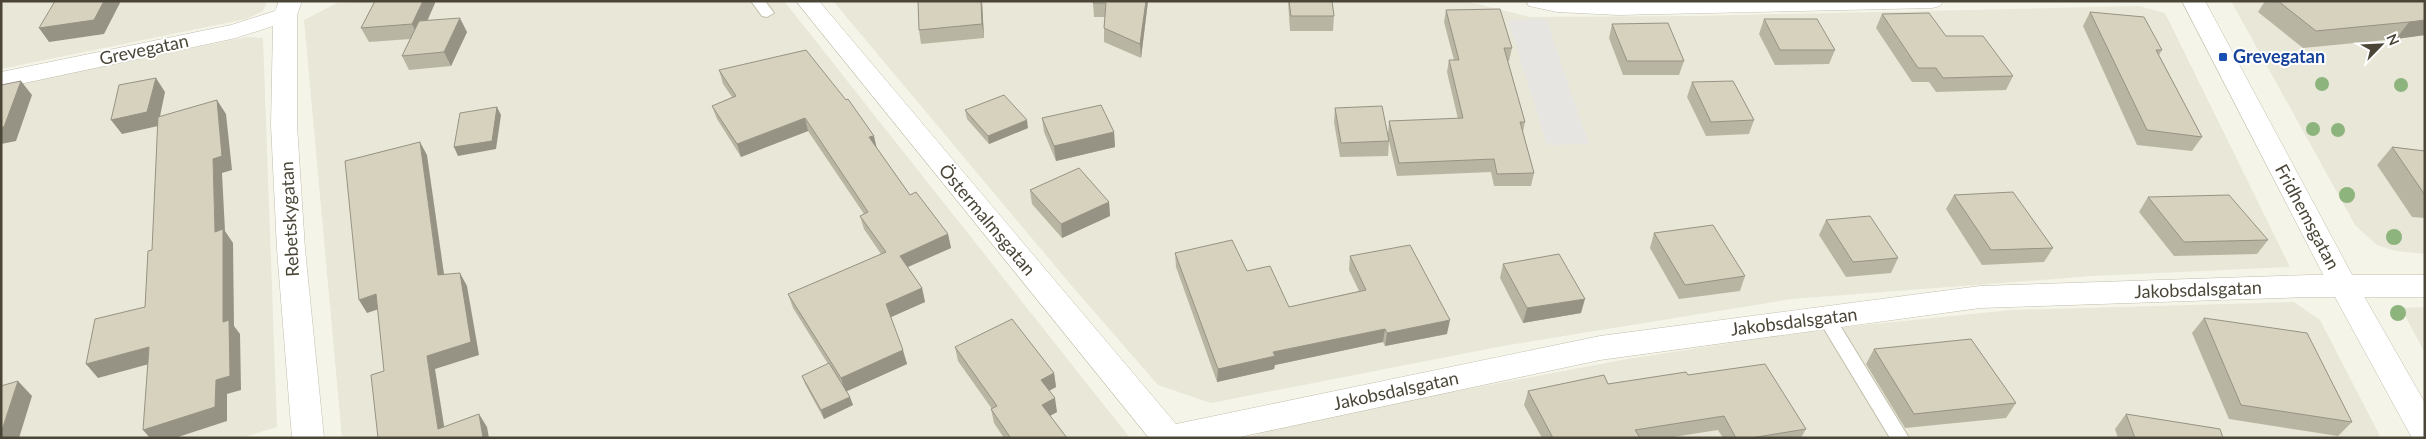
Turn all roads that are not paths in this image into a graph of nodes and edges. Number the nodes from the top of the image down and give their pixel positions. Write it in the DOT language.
graph roads {
  1 [pos="758,1"];
  2 [pos="807,1"];
  3 [pos="1537,1"];
  4 [pos="1932,1"];
  5 [pos="2193,1"];
  6 [pos="288,8"];
  7 [pos="767,13"];
  8 [pos="1,80"];
  9 [pos="2343,286"];
  10 [pos="2425,286"];
  11 [pos="1827,319"];
  12 [pos="2425,432"];
  13 [pos="303,436"];
  14 [pos="1168,438"];
  15 [pos="1173,438"];
  16 [pos="1900,438"];
  1 -- 7 [label="lane"];
  2 -- 14 [label="street, Östermalmsgatan"];
  3 -- 4 [label="street"];
  5 -- 9 [label="street, Fridhemsgatan"];
  6 -- 8 [label="street, Grevegatan"];
  6 -- 13 [label="street, Rebetskygatan"];
  9 -- 10 [label="street, Jakobsdalsgatan"];
  9 -- 11 [label="street, Jakobsdalsgatan"];
  9 -- 12 [label="street, Fridhemsgatan"];
  11 -- 15 [label="street, Jakobsdalsgatan"];
  11 -- 16 [label="lane"];
}
